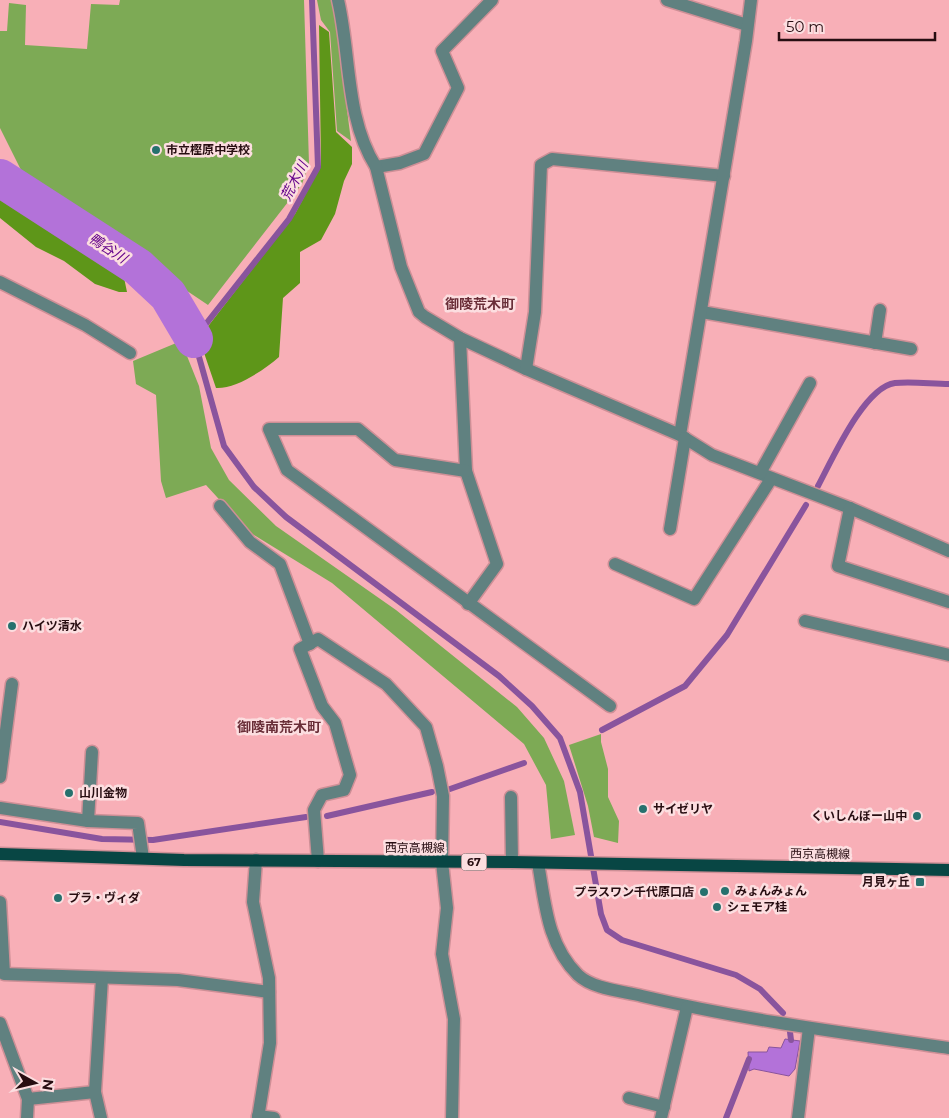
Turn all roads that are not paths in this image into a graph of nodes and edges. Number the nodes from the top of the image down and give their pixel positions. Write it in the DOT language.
graph roads {
  1 [pos="338,0"];
  2 [pos="492,0"];
  3 [pos="667,0"];
  4 [pos="751,0"];
  5 [pos="747,25"];
  6 [pos="376,167"];
  7 [pos="724,176"];
  8 [pos="0,282"];
  9 [pos="880,310"];
  10 [pos="702,312"];
  11 [pos="460,338"];
  12 [pos="875,343"];
  13 [pos="911,350"];
  14 [pos="130,353"];
  15 [pos="526,369"];
  16 [pos="810,383"];
  17 [pos="683,436"];
  18 [pos="466,472"];
  19 [pos="760,473"];
  20 [pos="772,479"];
  21 [pos="220,506"];
  22 [pos="850,508"];
  23 [pos="670,529"];
  24 [pos="949,551"];
  25 [pos="615,564"];
  26 [pos="949,602"];
  27 [pos="468,604"];
  28 [pos="805,621"];
  29 [pos="310,644"];
  30 [pos="949,655"];
  31 [pos="12,684"];
  32 [pos="610,706"];
  33 [pos="4,718"];
  34 [pos="92,752"];
  35 [pos="0,777"];
  36 [pos="511,797"];
  37 [pos="0,808"];
  38 [pos="88,821"];
  39 [pos="142,846"];
  40 [pos="0,854"];
  41 [pos="256,860"];
  42 [pos="318,861"];
  43 [pos="442,862"];
  44 [pos="512,862"];
  45 [pos="538,863"];
  46 [pos="949,870"];
  47 [pos="0,902"];
  48 [pos="102,978"];
  49 [pos="268,992"];
  50 [pos="687,1007"];
  51 [pos="0,1023"];
  52 [pos="809,1028"];
  53 [pos="949,1048"];
  54 [pos="95,1092"];
  55 [pos="629,1098"];
  56 [pos="28,1099"];
  57 [pos="663,1112"];
  58 [pos="258,1117"];
  59 [pos="28,1118"];
  60 [pos="101,1118"];
  61 [pos="274,1118"];
  62 [pos="452,1118"];
  63 [pos="798,1118"];
  1 -- 6 [label="street"];
  2 -- 6 [label="street"];
  3 -- 5 [label="street"];
  4 -- 5 [label="street"];
  5 -- 7 [label="street"];
  6 -- 11 [label="street"];
  7 -- 10 [label="street"];
  7 -- 15 [label="street"];
  8 -- 14 [label="street"];
  9 -- 12 [label="street"];
  10 -- 12 [label="street"];
  10 -- 17 [label="street"];
  11 -- 15 [label="street"];
  11 -- 18 [label="street"];
  12 -- 13 [label="street"];
  15 -- 17 [label="street"];
  16 -- 19 [label="street"];
  17 -- 19 [label="street"];
  17 -- 23 [label="street"];
  18 -- 27 [label="street"];
  18 -- 27 [label="street"];
  19 -- 20 [label="street"];
  20 -- 22 [label="street"];
  20 -- 25 [label="street"];
  21 -- 29 [label="street"];
  22 -- 24 [label="street"];
  22 -- 26 [label="street"];
  27 -- 32 [label="street"];
  28 -- 30 [label="street"];
  29 -- 42 [label="street"];
  29 -- 43 [label="street"];
  31 -- 33 [label="street"];
  33 -- 35 [label="street"];
  34 -- 38 [label="street"];
  36 -- 44 [label="street"];
  37 -- 38 [label="street"];
  38 -- 39 [label="street"];
  39 -- 40 [label="main road, 西京高槻線 / 67"];
  39 -- 41 [label="main road, 西京高槻線 / 67"];
  41 -- 42 [label="main road, 西京高槻線 / 67"];
  41 -- 49 [label="street"];
  42 -- 43 [label="main road, 西京高槻線 / 67"];
  43 -- 44 [label="main road, 西京高槻線 / 67"];
  43 -- 62 [label="street"];
  44 -- 45 [label="main road, 西京高槻線 / 67"];
  45 -- 46 [label="main road, 西京高槻線 / 67"];
  45 -- 50 [label="street"];
  47 -- 48 [label="street"];
  48 -- 49 [label="street"];
  48 -- 54 [label="street"];
  49 -- 58 [label="street"];
  50 -- 52 [label="street"];
  50 -- 57 [label="street"];
  51 -- 56 [label="street"];
  52 -- 53 [label="street"];
  52 -- 63 [label="street"];
  54 -- 56 [label="street"];
  54 -- 60 [label="street"];
  55 -- 57 [label="street"];
  56 -- 59 [label="street"];
  58 -- 61 [label="street"];
}
